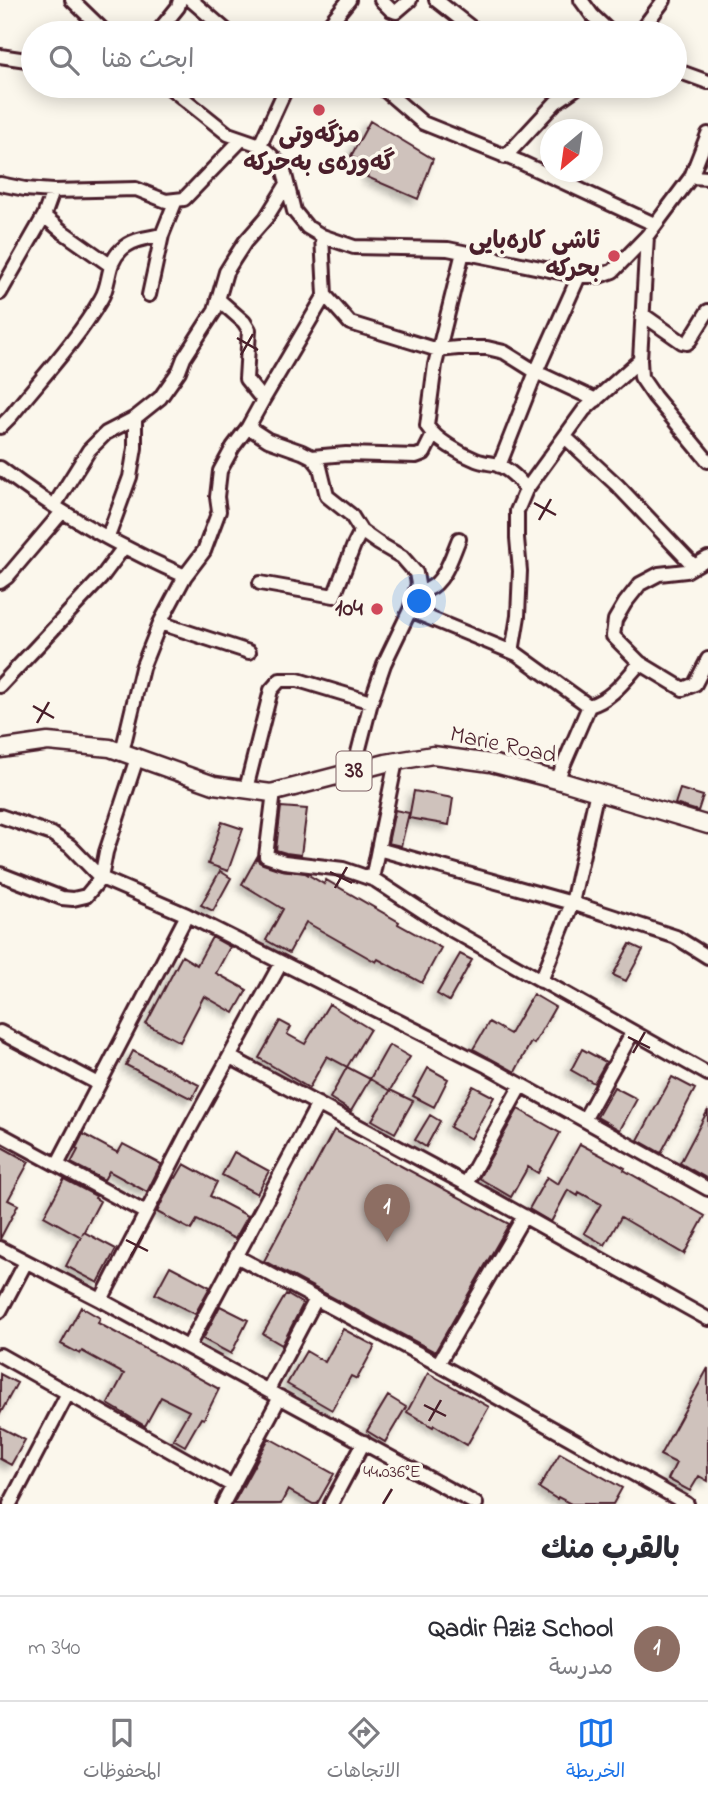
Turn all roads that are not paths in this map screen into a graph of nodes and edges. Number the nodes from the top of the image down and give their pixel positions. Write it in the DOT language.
graph roads {
  1 [pos="72,0"];
  2 [pos="180,0"];
  3 [pos="191,0"];
  4 [pos="349,0"];
  5 [pos="381,0"];
  6 [pos="410,0"];
  7 [pos="436,0"];
  8 [pos="581,0"];
  9 [pos="664,0"];
  10 [pos="94,21"];
  11 [pos="167,21"];
  12 [pos="215,21"];
  13 [pos="332,21"];
  14 [pos="463,21"];
  15 [pos="598,21"];
  16 [pos="648,21"];
  17 [pos="0,56"];
  18 [pos="21,59"];
  19 [pos="687,74"];
  20 [pos="708,82"];
  21 [pos="182,98"];
  22 [pos="282,98"];
  23 [pos="396,98"];
  24 [pos="562,98"];
  25 [pos="708,134"];
  26 [pos="242,139"];
  27 [pos="260,145"];
  28 [pos="505,157"];
  29 [pos="691,177"];
  30 [pos="708,178"];
  31 [pos="0,184"];
  32 [pos="287,184"];
  33 [pos="53,191"];
  34 [pos="176,200"];
  35 [pos="44,216"];
  36 [pos="654,224"];
  37 [pos="162,235"];
  38 [pos="322,236"];
  39 [pos="647,236"];
  40 [pos="463,252"];
  41 [pos="110,265"];
  42 [pos="579,276"];
  43 [pos="0,293"];
  44 [pos="149,295"];
  45 [pos="325,295"];
  46 [pos="218,299"];
  47 [pos="708,311"];
  48 [pos="642,314"];
  49 [pos="438,351"];
  50 [pos="640,360"];
  51 [pos="536,372"];
  52 [pos="263,400"];
  53 [pos="596,400"];
  54 [pos="135,418"];
  55 [pos="0,427"];
  56 [pos="248,427"];
  57 [pos="433,435"];
  58 [pos="565,437"];
  59 [pos="706,454"];
  60 [pos="312,457"];
  61 [pos="499,466"];
  62 [pos="0,468"];
  63 [pos="526,490"];
  64 [pos="58,509"];
  65 [pos="361,531"];
  66 [pos="108,537"];
  67 [pos="459,539"];
  68 [pos="124,547"];
  69 [pos="708,558"];
  70 [pos="694,566"];
  71 [pos="185,576"];
  72 [pos="0,582"];
  73 [pos="260,583"];
  74 [pos="416,592"];
  75 [pos="410,610"];
  76 [pos="160,623"];
  77 [pos="249,652"];
  78 [pos="513,652"];
  79 [pos="708,659"];
  80 [pos="640,663"];
  81 [pos="0,686"];
  82 [pos="371,702"];
  83 [pos="589,706"];
  84 [pos="0,749"];
  85 [pos="130,755"];
  86 [pos="396,761"];
  87 [pos="353,772"];
  88 [pos="557,780"];
  89 [pos="246,789"];
  90 [pos="597,791"];
  91 [pos="274,792"];
  92 [pos="0,816"];
  93 [pos="708,825"];
  94 [pos="378,849"];
  95 [pos="0,874"];
  96 [pos="101,878"];
  97 [pos="372,879"];
  98 [pos="572,902"];
  99 [pos="187,915"];
  100 [pos="708,957"];
  101 [pos="281,962"];
  102 [pos="541,981"];
  103 [pos="0,1032"];
  104 [pos="632,1033"];
  105 [pos="230,1057"];
  106 [pos="708,1074"];
  107 [pos="99,1084"];
  108 [pos="521,1085"];
  109 [pos="318,1104"];
  110 [pos="584,1120"];
  111 [pos="0,1134"];
  112 [pos="57,1165"];
  113 [pos="466,1184"];
  114 [pos="708,1189"];
  115 [pos="146,1213"];
  116 [pos="524,1216"];
  117 [pos="0,1248"];
  118 [pos="236,1256"];
  119 [pos="26,1262"];
  120 [pos="316,1298"];
  121 [pos="101,1300"];
  122 [pos="0,1311"];
  123 [pos="708,1320"];
  124 [pos="188,1347"];
  125 [pos="0,1355"];
  126 [pos="439,1364"];
  127 [pos="268,1390"];
  128 [pos="68,1393"];
  129 [pos="280,1397"];
  130 [pos="364,1442"];
  131 [pos="233,1486"];
  132 [pos="10,1504"];
  133 [pos="223,1504"];
  134 [pos="331,1504"];
  135 [pos="476,1504"];
  136 [pos="687,1504"];
  1 -- 10 [label="street"];
  2 -- 11 [label="street"];
  3 -- 12 [label="street"];
  4 -- 13 [label="street"];
  5 -- 6 [label="street"];
  7 -- 14 [label="street"];
  8 -- 15 [label="street"];
  9 -- 16 [label="street"];
  17 -- 18 [label="street"];
  19 -- 20 [label="street"];
  21 -- 26 [label="street"];
  22 -- 27 [label="street"];
  23 -- 28 [label="street"];
  24 -- 28 [label="street"];
  25 -- 29 [label="street"];
  26 -- 27 [label="street"];
  26 -- 34 [label="street"];
  27 -- 32 [label="street"];
  28 -- 36 [label="street"];
  29 -- 30 [label="street"];
  29 -- 36 [label="street"];
  31 -- 33 [label="street"];
  32 -- 38 [label="street"];
  32 -- 46 [label="street"];
  33 -- 34 [label="street"];
  33 -- 35 [label="street"];
  34 -- 37 [label="street"];
  35 -- 41 [label="street"];
  35 -- 43 [label="street"];
  36 -- 39 [label="street"];
  37 -- 41 [label="street"];
  37 -- 44 [label="street"];
  38 -- 40 [label="street"];
  38 -- 45 [label="street"];
  39 -- 42 [label="street"];
  39 -- 48 [label="street"];
  40 -- 42 [label="street"];
  40 -- 49 [label="street"];
  41 -- 55 [label="street"];
  42 -- 51 [label="street"];
  45 -- 49 [label="street"];
  45 -- 52 [label="street"];
  46 -- 52 [label="street"];
  46 -- 54 [label="street"];
  47 -- 48 [label="street"];
  48 -- 50 [label="street"];
  49 -- 51 [label="street"];
  49 -- 57 [label="street"];
  50 -- 53 [label="street"];
  50 -- 59 [label="street"];
  51 -- 53 [label="street"];
  51 -- 61 [label="street"];
  52 -- 56 [label="street"];
  53 -- 58 [label="street"];
  54 -- 64 [label="street"];
  54 -- 66 [label="street"];
  56 -- 60 [label="street"];
  56 -- 71 [label="street"];
  57 -- 60 [label="street"];
  57 -- 61 [label="street"];
  58 -- 63 [label="street"];
  58 -- 70 [label="street"];
  60 -- 65 [label="street"];
  61 -- 63 [label="street"];
  62 -- 64 [label="street"];
  63 -- 78 [label="street"];
  64 -- 66 [label="street"];
  64 -- 72 [label="street"];
  65 -- 73 [label="street"];
  65 -- 74 [label="street"];
  66 -- 68 [label="street"];
  67 -- 74 [label="street"];
  68 -- 71 [label="street"];
  68 -- 81 [label="street"];
  69 -- 70 [label="street"];
  70 -- 80 [label="street"];
  71 -- 76 [label="street"];
  74 -- 75 [label="street"];
  75 -- 78 [label="street"];
  75 -- 82 [label="street"];
  76 -- 77 [label="street"];
  76 -- 85 [label="street"];
  78 -- 83 [label="street"];
  79 -- 80 [label="street"];
  80 -- 83 [label="street"];
  82 -- 87 [label="street"];
  82 -- 89 [label="street"];
  83 -- 88 [label="street"];
  84 -- 85 [label="main road, Marie Road / 38"];
  85 -- 89 [label="main road, Marie Road / 38"];
  85 -- 96 [label="street"];
  86 -- 87 [label="main road, Marie Road / 38"];
  86 -- 88 [label="main road, Marie Road / 38"];
  86 -- 94 [label="street"];
  87 -- 91 [label="main road, Marie Road / 38"];
  88 -- 90 [label="main road, Marie Road / 38"];
  89 -- 91 [label="main road, Marie Road / 38"];
  90 -- 93 [label="main road, Marie Road / 38"];
  90 -- 98 [label="street"];
  91 -- 97 [label="street"];
  92 -- 96 [label="street"];
  94 -- 97 [label="street"];
  94 -- 98 [label="street"];
  95 -- 96 [label="street"];
  96 -- 99 [label="street"];
  97 -- 102 [label="street"];
  98 -- 100 [label="street"];
  98 -- 102 [label="street"];
  99 -- 101 [label="street"];
  99 -- 107 [label="street"];
  101 -- 105 [label="street"];
  101 -- 108 [label="street"];
  102 -- 104 [label="street"];
  103 -- 107 [label="street"];
  104 -- 106 [label="street"];
  104 -- 110 [label="street"];
  105 -- 109 [label="street"];
  105 -- 115 [label="street"];
  107 -- 112 [label="street"];
  108 -- 110 [label="street"];
  108 -- 113 [label="street"];
  109 -- 113 [label="street"];
  109 -- 118 [label="street"];
  110 -- 114 [label="street"];
  111 -- 112 [label="street"];
  112 -- 115 [label="street"];
  113 -- 116 [label="street"];
  115 -- 121 [label="street"];
  116 -- 123 [label="street"];
  116 -- 126 [label="street"];
  117 -- 119 [label="street"];
  118 -- 120 [label="street"];
  118 -- 124 [label="street"];
  119 -- 121 [label="street"];
  119 -- 122 [label="street"];
  120 -- 126 [label="street"];
  120 -- 127 [label="street"];
  121 -- 124 [label="street"];
  124 -- 127 [label="street"];
  125 -- 128 [label="street"];
  126 -- 136 [label="street"];
  127 -- 129 [label="street"];
  128 -- 131 [label="street"];
  128 -- 132 [label="street"];
  129 -- 130 [label="street"];
  129 -- 131 [label="street"];
  130 -- 134 [label="street"];
  130 -- 135 [label="street"];
  131 -- 133 [label="street"];
}
